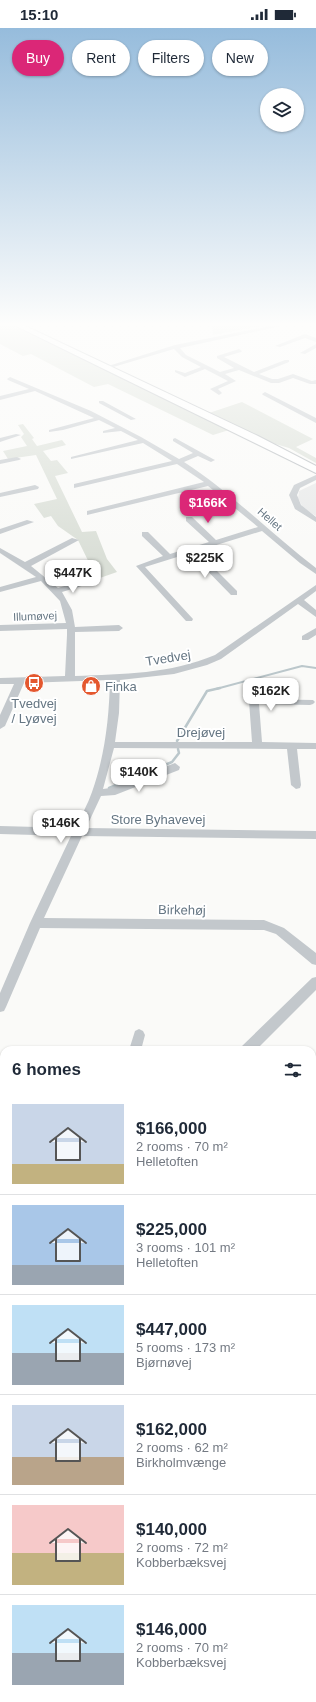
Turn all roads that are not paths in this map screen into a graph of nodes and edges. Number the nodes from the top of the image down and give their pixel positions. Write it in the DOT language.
graph roads {
  1 [pos="63,401"];
  2 [pos="179,401"];
  3 [pos="278,401"];
  4 [pos="101,402"];
  5 [pos="110,407"];
  6 [pos="96,416"];
  7 [pos="133,419"];
  8 [pos="316,421"];
  9 [pos="121,429"];
  10 [pos="51,431"];
  11 [pos="105,432"];
  12 [pos="18,435"];
  13 [pos="255,438"];
  14 [pos="0,440"];
  15 [pos="175,440"];
  16 [pos="143,441"];
  17 [pos="199,453"];
  18 [pos="74,458"];
  19 [pos="17,459"];
  20 [pos="211,460"];
  21 [pos="177,461"];
  22 [pos="0,462"];
  23 [pos="316,466"];
  24 [pos="316,470"];
  25 [pos="316,477"];
  26 [pos="210,483"];
  27 [pos="77,486"];
  28 [pos="35,487"];
  29 [pos="0,495"];
  30 [pos="90,513"];
  31 [pos="188,519"];
  32 [pos="316,520"];
  33 [pos="30,522"];
  34 [pos="264,528"];
  35 [pos="0,532"];
  36 [pos="145,534"];
  37 [pos="75,540"];
  38 [pos="214,543"];
  39 [pos="0,550"];
  40 [pos="191,550"];
  41 [pos="168,557"];
  42 [pos="24,566"];
  43 [pos="316,572"];
  44 [pos="42,578"];
  45 [pos="95,579"];
  46 [pos="316,587"];
  47 [pos="0,590"];
  48 [pos="57,591"];
  49 [pos="234,593"];
  50 [pos="299,600"];
  51 [pos="316,614"];
  52 [pos="189,619"];
  53 [pos="0,628"];
  54 [pos="71,628"];
  55 [pos="119,628"];
  56 [pos="316,631"];
  57 [pos="305,638"];
  58 [pos="115,677"];
  59 [pos="70,679"];
  60 [pos="0,681"];
  61 [pos="20,681"];
  62 [pos="310,702"];
  63 [pos="0,726"];
  64 [pos="110,745"];
  65 [pos="257,746"];
  66 [pos="292,746"];
  67 [pos="316,746"];
  68 [pos="175,767"];
  69 [pos="296,785"];
  70 [pos="97,792"];
  71 [pos="0,830"];
  72 [pos="80,832"];
  73 [pos="316,835"];
  74 [pos="36,922"];
  75 [pos="316,960"];
  76 [pos="316,982"];
  77 [pos="0,1007"];
  78 [pos="139,1036"];
  79 [pos="136,1046"];
  80 [pos="252,1046"];
  1 -- 6 [label="street, Hellet"];
  2 -- 13 [label="main road"];
  3 -- 8 [label="street"];
  4 -- 5 [label="street"];
  5 -- 6 [label="street"];
  5 -- 7 [label="street"];
  6 -- 9 [label="street, Hellet"];
  6 -- 10 [label="street"];
  9 -- 11 [label="street"];
  9 -- 16 [label="street, Hellet"];
  12 -- 14 [label="street"];
  13 -- 23 [label="main road"];
  13 -- 24 [label="main road"];
  15 -- 17 [label="street"];
  16 -- 18 [label="street"];
  16 -- 21 [label="street, Hellet"];
  17 -- 20 [label="street"];
  17 -- 21 [label="street"];
  19 -- 22 [label="street"];
  21 -- 26 [label="street, Hellet"];
  21 -- 27 [label="street"];
  25 -- 32 [label="street"];
  26 -- 30 [label="street"];
  26 -- 34 [label="street, Hellet"];
  28 -- 29 [label="street"];
  31 -- 38 [label="street"];
  33 -- 35 [label="street"];
  34 -- 38 [label="street"];
  34 -- 43 [label="street, Hellet"];
  36 -- 41 [label="street"];
  37 -- 42 [label="street"];
  38 -- 40 [label="street"];
  39 -- 42 [label="street"];
  40 -- 41 [label="street"];
  40 -- 49 [label="street"];
  41 -- 52 [label="street"];
  42 -- 44 [label="street"];
  44 -- 47 [label="street"];
  44 -- 48 [label="street"];
  45 -- 48 [label="street"];
  46 -- 50 [label="street, Tvedvej"];
  48 -- 54 [label="street"];
  50 -- 51 [label="street"];
  50 -- 58 [label="street, Tvedvej"];
  53 -- 54 [label="street, Illumøvej"];
  54 -- 55 [label="street, Illumøvej"];
  54 -- 59 [label="street"];
  56 -- 57 [label="street"];
  58 -- 59 [label="street, Tvedvej"];
  58 -- 64 [label="street"];
  59 -- 61 [label="street, Tvedvej"];
  60 -- 61 [label="street, Tvedvej"];
  61 -- 63 [label="street"];
  62 -- 65 [label="street"];
  64 -- 65 [label="street, Drejøvej"];
  64 -- 70 [label="street"];
  65 -- 66 [label="street, Drejøvej"];
  66 -- 67 [label="street, Drejøvej"];
  66 -- 69 [label="street"];
  68 -- 70 [label="street"];
  70 -- 72 [label="street"];
  71 -- 72 [label="street, Store Byhavevej"];
  72 -- 73 [label="street, Store Byhavevej"];
  72 -- 74 [label="street"];
  74 -- 75 [label="street, Birkehøj"];
  74 -- 77 [label="street"];
  76 -- 80 [label="street"];
  78 -- 79 [label="street"];
}
